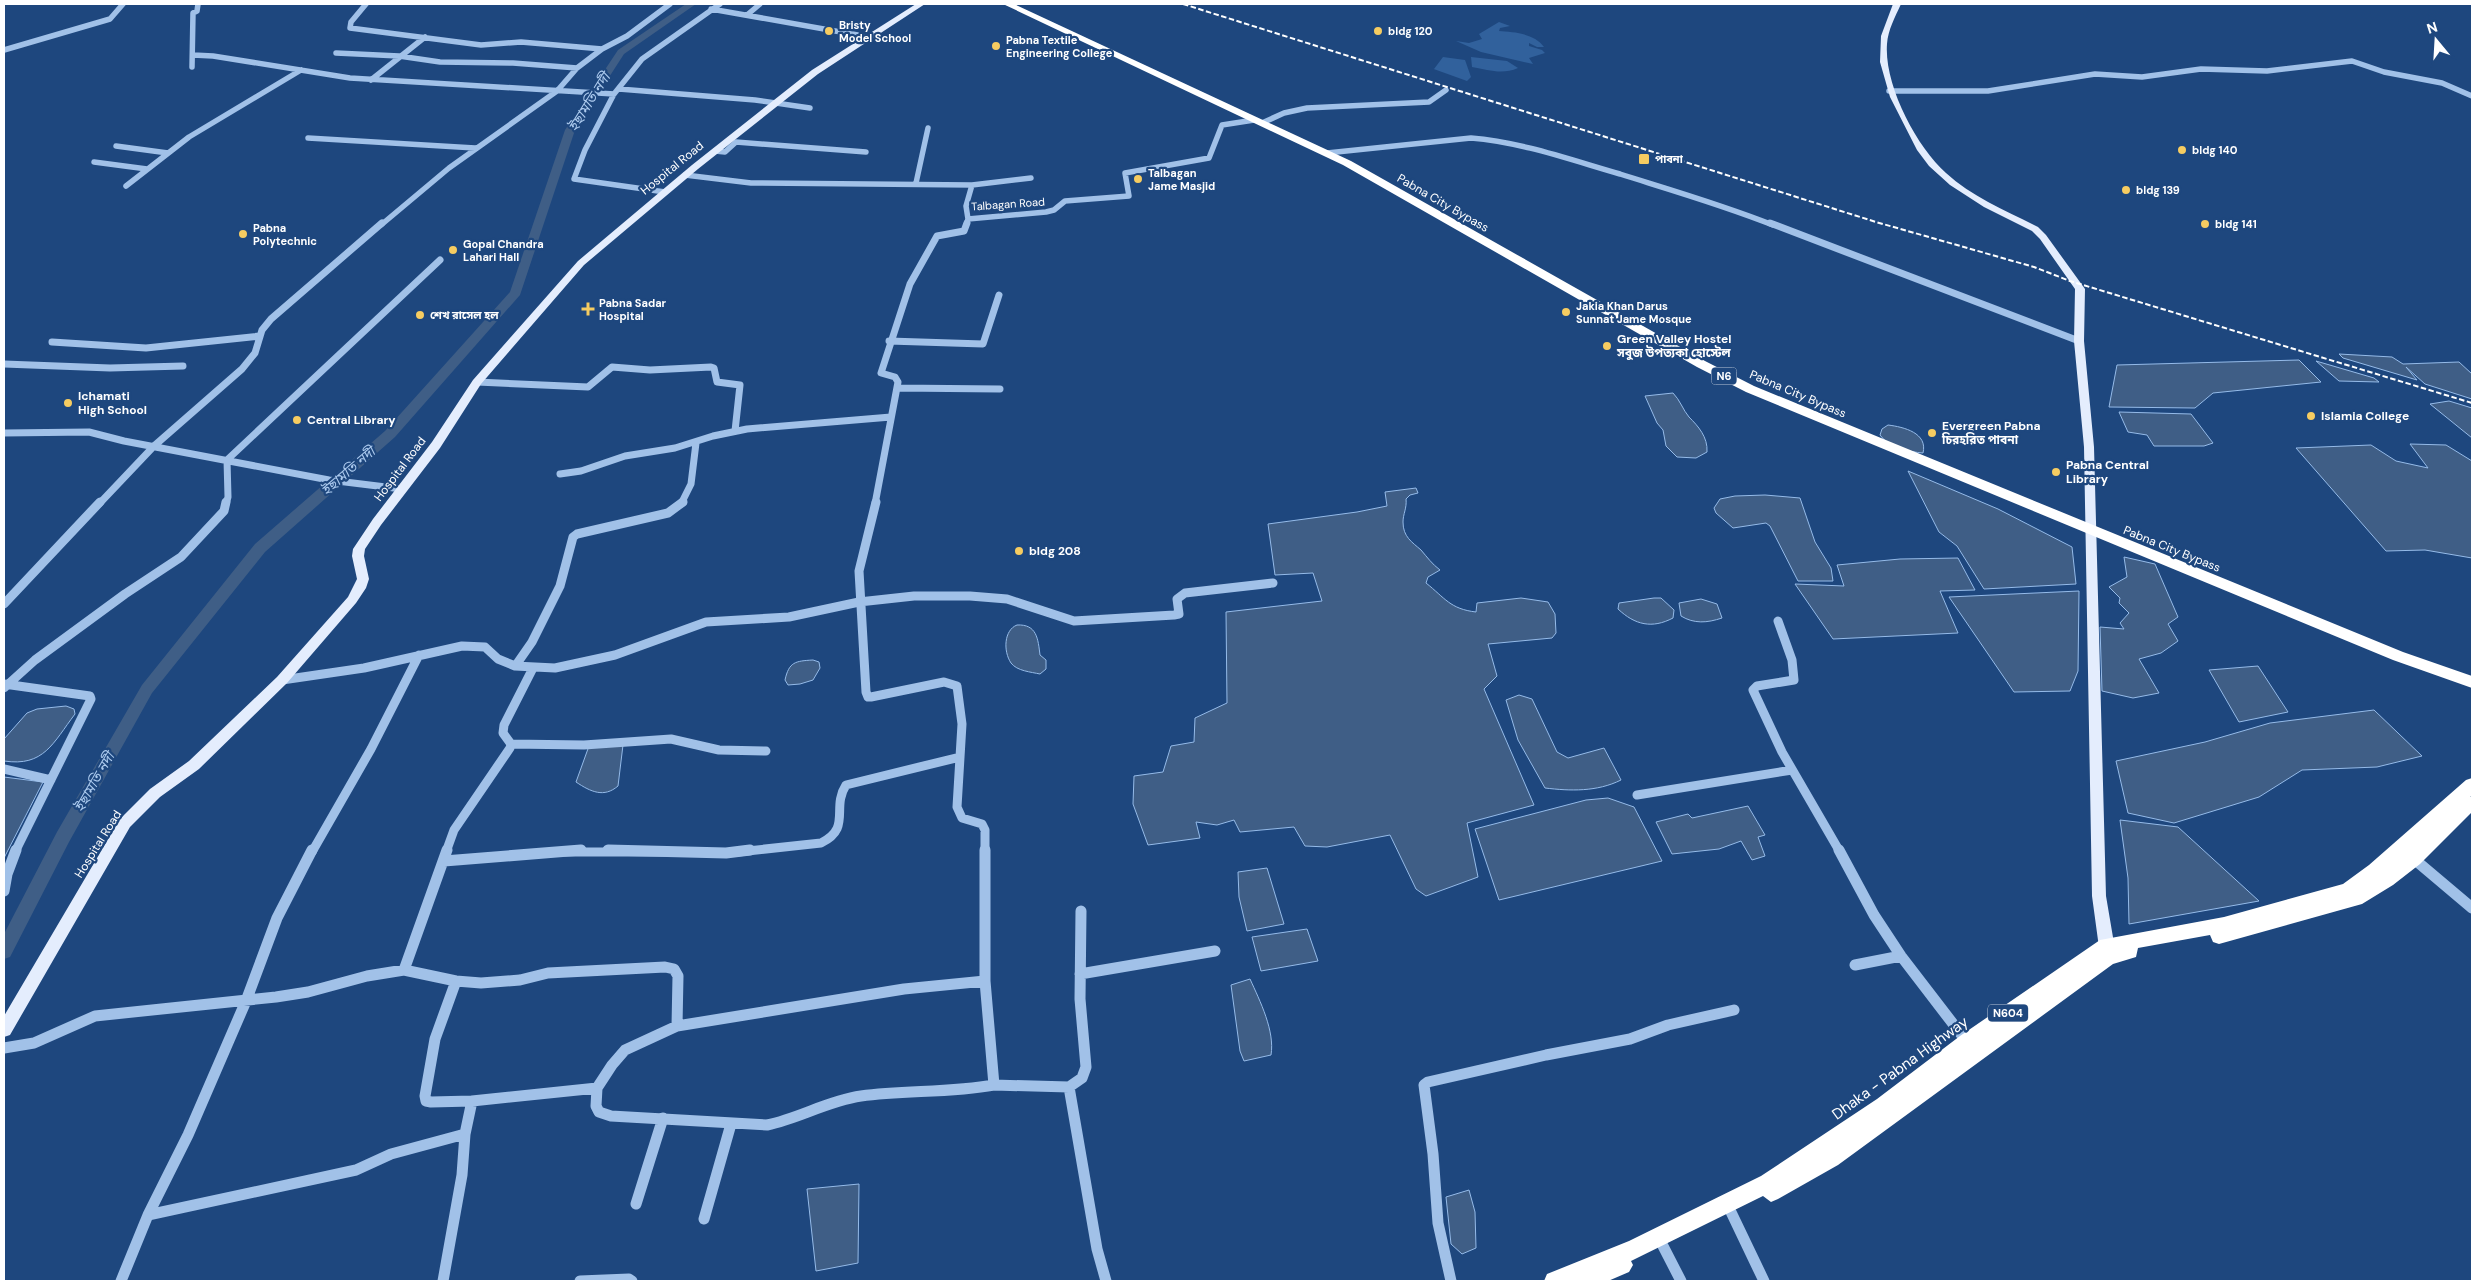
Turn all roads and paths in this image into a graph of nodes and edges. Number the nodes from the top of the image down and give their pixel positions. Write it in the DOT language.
graph roads {
  1 [pos="122,4"];
  2 [pos="198,4"];
  3 [pos="366,4"];
  4 [pos="670,4"];
  5 [pos="720,4"];
  6 [pos="760,4"];
  7 [pos="921,4"];
  8 [pos="1008,4"];
  9 [pos="1897,4"];
  10 [pos="711,9"];
  11 [pos="746,15"];
  12 [pos="425,36"];
  13 [pos="869,37"];
  14 [pos="602,49"];
  15 [pos="4,50"];
  16 [pos="336,53"];
  17 [pos="193,55"];
  18 [pos="399,56"];
  19 [pos="192,67"];
  20 [pos="577,68"];
  21 [pos="301,70"];
  22 [pos="371,80"];
  23 [pos="619,89"];
  24 [pos="1446,90"];
  25 [pos="557,91"];
  26 [pos="1890,91"];
  27 [pos="590,92"];
  28 [pos="604,93"];
  29 [pos="614,94"];
  30 [pos="2472,96"];
  31 [pos="775,103"];
  32 [pos="810,108"];
  33 [pos="1258,122"];
  34 [pos="928,128"];
  35 [pos="308,138"];
  36 [pos="116,146"];
  37 [pos="475,148"];
  38 [pos="715,151"];
  39 [pos="866,152"];
  40 [pos="168,153"];
  41 [pos="1327,153"];
  42 [pos="94,162"];
  43 [pos="147,169"];
  44 [pos="685,175"];
  45 [pos="1032,178"];
  46 [pos="916,183"];
  47 [pos="972,185"];
  48 [pos="126,186"];
  49 [pos="665,192"];
  50 [pos="968,219"];
  51 [pos="440,260"];
  52 [pos="999,295"];
  53 [pos="260,336"];
  54 [pos="889,341"];
  55 [pos="2079,341"];
  56 [pos="52,342"];
  57 [pos="4,364"];
  58 [pos="183,366"];
  59 [pos="477,382"];
  60 [pos="897,388"];
  61 [pos="1000,388"];
  62 [pos="891,417"];
  63 [pos="735,431"];
  64 [pos="4,433"];
  65 [pos="696,442"];
  66 [pos="154,446"];
  67 [pos="227,460"];
  68 [pos="560,474"];
  69 [pos="402,489"];
  70 [pos="2090,531"];
  71 [pos="1273,583"];
  72 [pos="860,602"];
  73 [pos="4,604"];
  74 [pos="1778,621"];
  75 [pos="419,655"];
  76 [pos="516,665"];
  77 [pos="532,670"];
  78 [pos="282,680"];
  79 [pos="2472,682"];
  80 [pos="5,685"];
  81 [pos="511,744"];
  82 [pos="766,752"];
  83 [pos="960,757"];
  84 [pos="4,769"];
  85 [pos="1792,770"];
  86 [pos="51,780"];
  87 [pos="2472,784"];
  88 [pos="1637,795"];
  89 [pos="2472,803"];
  90 [pos="2440,822"];
  91 [pos="2414,859"];
  92 [pos="444,861"];
  93 [pos="4,892"];
  94 [pos="2352,894"];
  95 [pos="2472,908"];
  96 [pos="1081,911"];
  97 [pos="1215,951"];
  98 [pos="2107,952"];
  99 [pos="1901,956"];
  100 [pos="1855,965"];
  101 [pos="404,970"];
  102 [pos="1080,974"];
  103 [pos="985,981"];
  104 [pos="456,982"];
  105 [pos="246,1001"];
  106 [pos="1734,1010"];
  107 [pos="677,1026"];
  108 [pos="4,1030"];
  109 [pos="1967,1042"];
  110 [pos="4,1048"];
  111 [pos="994,1085"];
  112 [pos="1069,1087"];
  113 [pos="597,1088"];
  114 [pos="472,1101"];
  115 [pos="663,1118"];
  116 [pos="731,1124"];
  117 [pos="465,1134"];
  118 [pos="636,1204"];
  119 [pos="1731,1212"];
  120 [pos="148,1215"];
  121 [pos="704,1219"];
  122 [pos="1663,1246"];
  123 [pos="121,1281"];
  124 [pos="443,1281"];
  125 [pos="580,1281"];
  126 [pos="632,1281"];
  127 [pos="1106,1281"];
  128 [pos="1451,1281"];
  129 [pos="1554,1281"];
  130 [pos="1583,1281"];
  131 [pos="1681,1281"];
  132 [pos="1764,1281"];
  1 -- 15 [label="street"];
  2 -- 17 [label="street"];
  3 -- 12 [label="street"];
  4 -- 14 [label="street"];
  5 -- 10 [label="street"];
  6 -- 11 [label="street"];
  7 -- 13 [label="main road, Hospital Road"];
  8 -- 33 [label="highway, Pabna City Bypass / N6"];
  9 -- 26 [label="main road"];
  10 -- 11 [label="street"];
  10 -- 23 [label="street"];
  11 -- 13 [label="street"];
  12 -- 14 [label="street"];
  12 -- 18 [label="street"];
  13 -- 31 [label="main road, Hospital Road"];
  14 -- 20 [label="street"];
  16 -- 18 [label="street"];
  17 -- 19 [label="street"];
  17 -- 21 [label="street"];
  18 -- 20 [label="street"];
  18 -- 22 [label="street"];
  20 -- 25 [label="street"];
  21 -- 22 [label="street"];
  21 -- 40 [label="street"];
  22 -- 25 [label="street"];
  23 -- 29 [label="street"];
  23 -- 31 [label="street"];
  24 -- 33 [label="street"];
  25 -- 27 [label="street"];
  25 -- 37 [label="street"];
  26 -- 30 [label="street"];
  26 -- 55 [label="main road"];
  27 -- 28 [label="street"];
  28 -- 29 [label="street"];
  29 -- 49 [label="street"];
  31 -- 32 [label="street"];
  31 -- 38 [label="main road, Hospital Road"];
  33 -- 41 [label="highway, Pabna City Bypass / N6"];
  33 -- 50 [label="street, Talbagan Road"];
  34 -- 46 [label="street"];
  35 -- 37 [label="street"];
  36 -- 40 [label="street"];
  37 -- 53 [label="street"];
  38 -- 39 [label="street"];
  38 -- 44 [label="main road, Hospital Road"];
  40 -- 43 [label="street"];
  41 -- 55 [label="street"];
  41 -- 70 [label="highway, Pabna City Bypass / N6"];
  42 -- 43 [label="street"];
  43 -- 48 [label="street"];
  44 -- 46 [label="street, Talbagan Road"];
  44 -- 49 [label="main road, Hospital Road"];
  45 -- 47 [label="street"];
  46 -- 47 [label="street, Talbagan Road"];
  47 -- 50 [label="street, Talbagan Road"];
  49 -- 59 [label="main road, Hospital Road"];
  50 -- 54 [label="street"];
  51 -- 67 [label="street"];
  52 -- 54 [label="street"];
  53 -- 56 [label="street"];
  53 -- 66 [label="street"];
  54 -- 60 [label="street"];
  55 -- 70 [label="main road"];
  57 -- 58 [label="street"];
  59 -- 63 [label="street"];
  59 -- 69 [label="main road, Hospital Road"];
  60 -- 61 [label="street"];
  60 -- 62 [label="street"];
  62 -- 63 [label="street"];
  62 -- 72 [label="street"];
  63 -- 65 [label="street"];
  64 -- 66 [label="street"];
  65 -- 68 [label="street"];
  65 -- 76 [label="street"];
  66 -- 67 [label="street"];
  66 -- 73 [label="street"];
  67 -- 69 [label="street"];
  67 -- 80 [label="street"];
  69 -- 78 [label="main road, Hospital Road"];
  70 -- 79 [label="highway, Pabna City Bypass / N6"];
  70 -- 98 [label="main road"];
  71 -- 72 [label="street"];
  72 -- 77 [label="street"];
  72 -- 83 [label="street"];
  74 -- 85 [label="street"];
  75 -- 76 [label="street"];
  75 -- 78 [label="street"];
  75 -- 105 [label="street"];
  76 -- 77 [label="street"];
  77 -- 81 [label="street"];
  78 -- 108 [label="main road, Hospital Road"];
  80 -- 86 [label="street"];
  81 -- 82 [label="street"];
  81 -- 92 [label="street"];
  83 -- 92 [label="street"];
  83 -- 103 [label="street"];
  84 -- 86 [label="street"];
  85 -- 88 [label="street"];
  85 -- 99 [label="street"];
  86 -- 93 [label="street"];
  87 -- 90 [label="highway, Dhaka - Pabna Highway / N604"];
  89 -- 90 [label="highway, Dhaka - Pabna Highway / N604"];
  90 -- 91 [label="highway, Dhaka - Pabna Highway / N604"];
  90 -- 94 [label="highway, Dhaka - Pabna Highway / N604"];
  91 -- 94 [label="highway, Dhaka - Pabna Highway / N604"];
  91 -- 95 [label="street"];
  92 -- 101 [label="street"];
  94 -- 98 [label="highway, Dhaka - Pabna Highway / N604"];
  96 -- 102 [label="street"];
  97 -- 102 [label="street"];
  98 -- 109 [label="highway, Dhaka - Pabna Highway / N604"];
  98 -- 119 [label="highway, Dhaka - Pabna Highway / N604"];
  99 -- 100 [label="street"];
  99 -- 109 [label="street"];
  101 -- 104 [label="street"];
  101 -- 105 [label="street"];
  102 -- 112 [label="street"];
  103 -- 107 [label="street"];
  103 -- 111 [label="street"];
  104 -- 107 [label="street"];
  104 -- 114 [label="street"];
  105 -- 110 [label="street"];
  105 -- 120 [label="street"];
  106 -- 128 [label="street"];
  107 -- 113 [label="street"];
  109 -- 129 [label="highway, Dhaka - Pabna Highway / N604"];
  111 -- 112 [label="street"];
  111 -- 116 [label="street"];
  112 -- 127 [label="street"];
  113 -- 114 [label="street"];
  113 -- 115 [label="street"];
  114 -- 117 [label="street"];
  115 -- 116 [label="street"];
  115 -- 118 [label="street"];
  116 -- 121 [label="street"];
  117 -- 120 [label="street"];
  117 -- 124 [label="street"];
  119 -- 122 [label="highway, Dhaka - Pabna Highway / N604"];
  119 -- 132 [label="street"];
  120 -- 123 [label="street"];
  122 -- 130 [label="highway, Dhaka - Pabna Highway / N604"];
  122 -- 131 [label="street"];
  125 -- 126 [label="street"];
}
